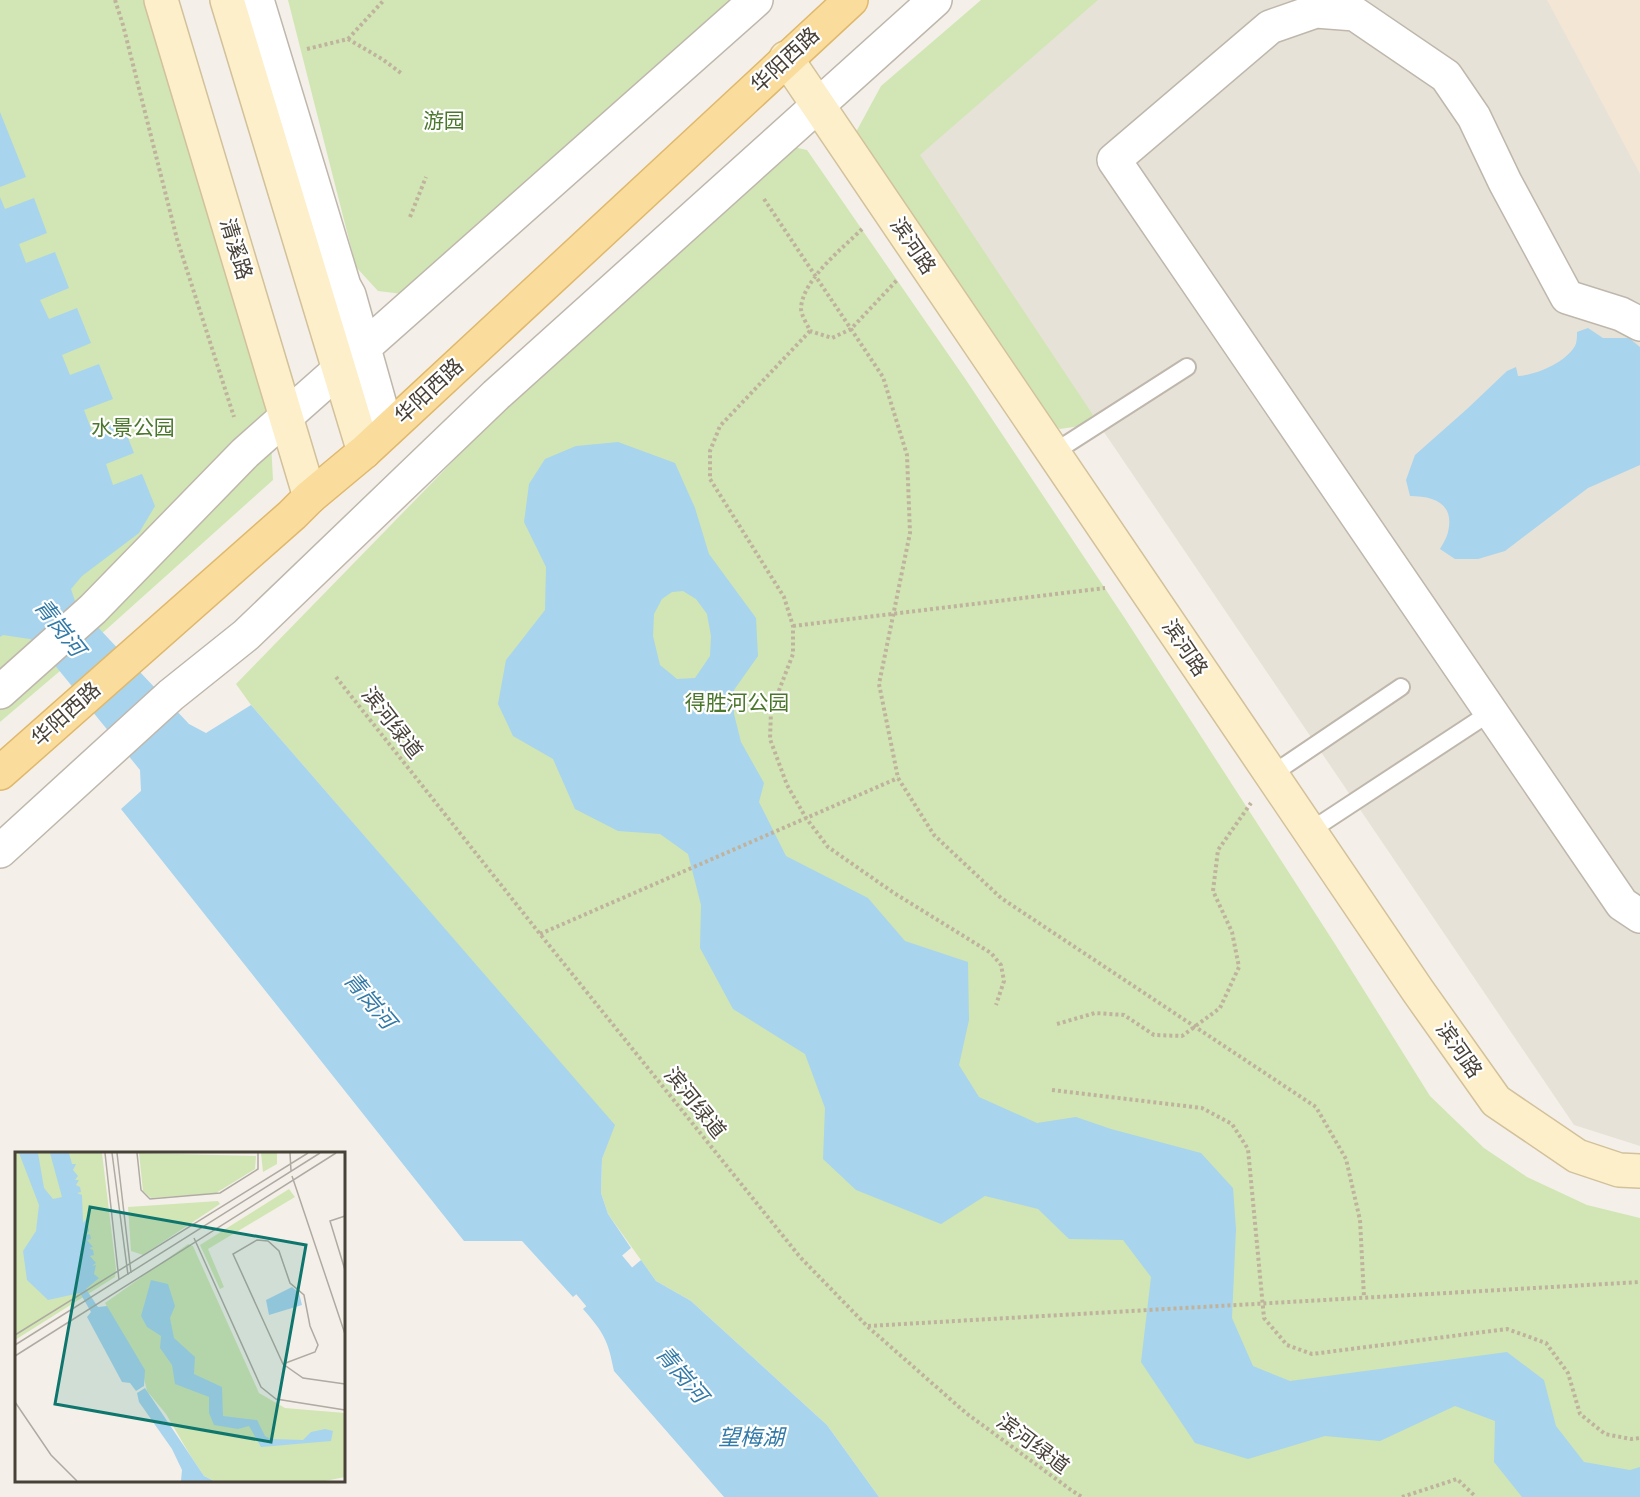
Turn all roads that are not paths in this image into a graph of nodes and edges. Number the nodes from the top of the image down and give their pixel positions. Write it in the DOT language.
graph roads {
  1 [pos="161,0"];
  2 [pos="227,0"];
  3 [pos="257,0"];
  4 [pos="756,0"];
  5 [pos="850,0"];
  6 [pos="934,0"];
  7 [pos="786,58"];
  8 [pos="818,106"];
  9 [pos="1640,324"];
  10 [pos="364,347"];
  11 [pos="1187,366"];
  12 [pos="339,369"];
  13 [pos="286,416"];
  14 [pos="387,430"];
  15 [pos="364,452"];
  16 [pos="1053,453"];
  17 [pos="310,497"];
  18 [pos="1401,687"];
  19 [pos="0,692"];
  20 [pos="1491,712"];
  21 [pos="0,773"];
  22 [pos="1271,775"];
  23 [pos="1310,831"];
  24 [pos="0,851"];
  25 [pos="1634,905"];
  26 [pos="1640,1171"];
  1 -- 13 [label="street, 清溪路"];
  2 -- 12 [label="street"];
  3 -- 10 [label="street"];
  4 -- 10 [label="street"];
  5 -- 7 [label="main road, 华阳西路"];
  6 -- 8 [label="street"];
  7 -- 8 [label="street, 滨河路"];
  7 -- 14 [label="main road, 华阳西路"];
  8 -- 16 [label="street, 滨河路"];
  8 -- 24 [label="street"];
  9 -- 20 [label="street"];
  10 -- 12 [label="street"];
  10 -- 14 [label="street"];
  11 -- 16 [label="lane"];
  12 -- 13 [label="street"];
  12 -- 15 [label="street"];
  13 -- 17 [label="street, 清溪路"];
  13 -- 19 [label="street"];
  14 -- 15 [label="main road, 华阳西路"];
  15 -- 17 [label="main road, 华阳西路"];
  16 -- 22 [label="street, 滨河路"];
  17 -- 21 [label="main road, 华阳西路"];
  18 -- 22 [label="lane"];
  20 -- 23 [label="lane"];
  20 -- 25 [label="street"];
  22 -- 23 [label="street, 滨河路"];
  23 -- 26 [label="street, 滨河路"];
}
